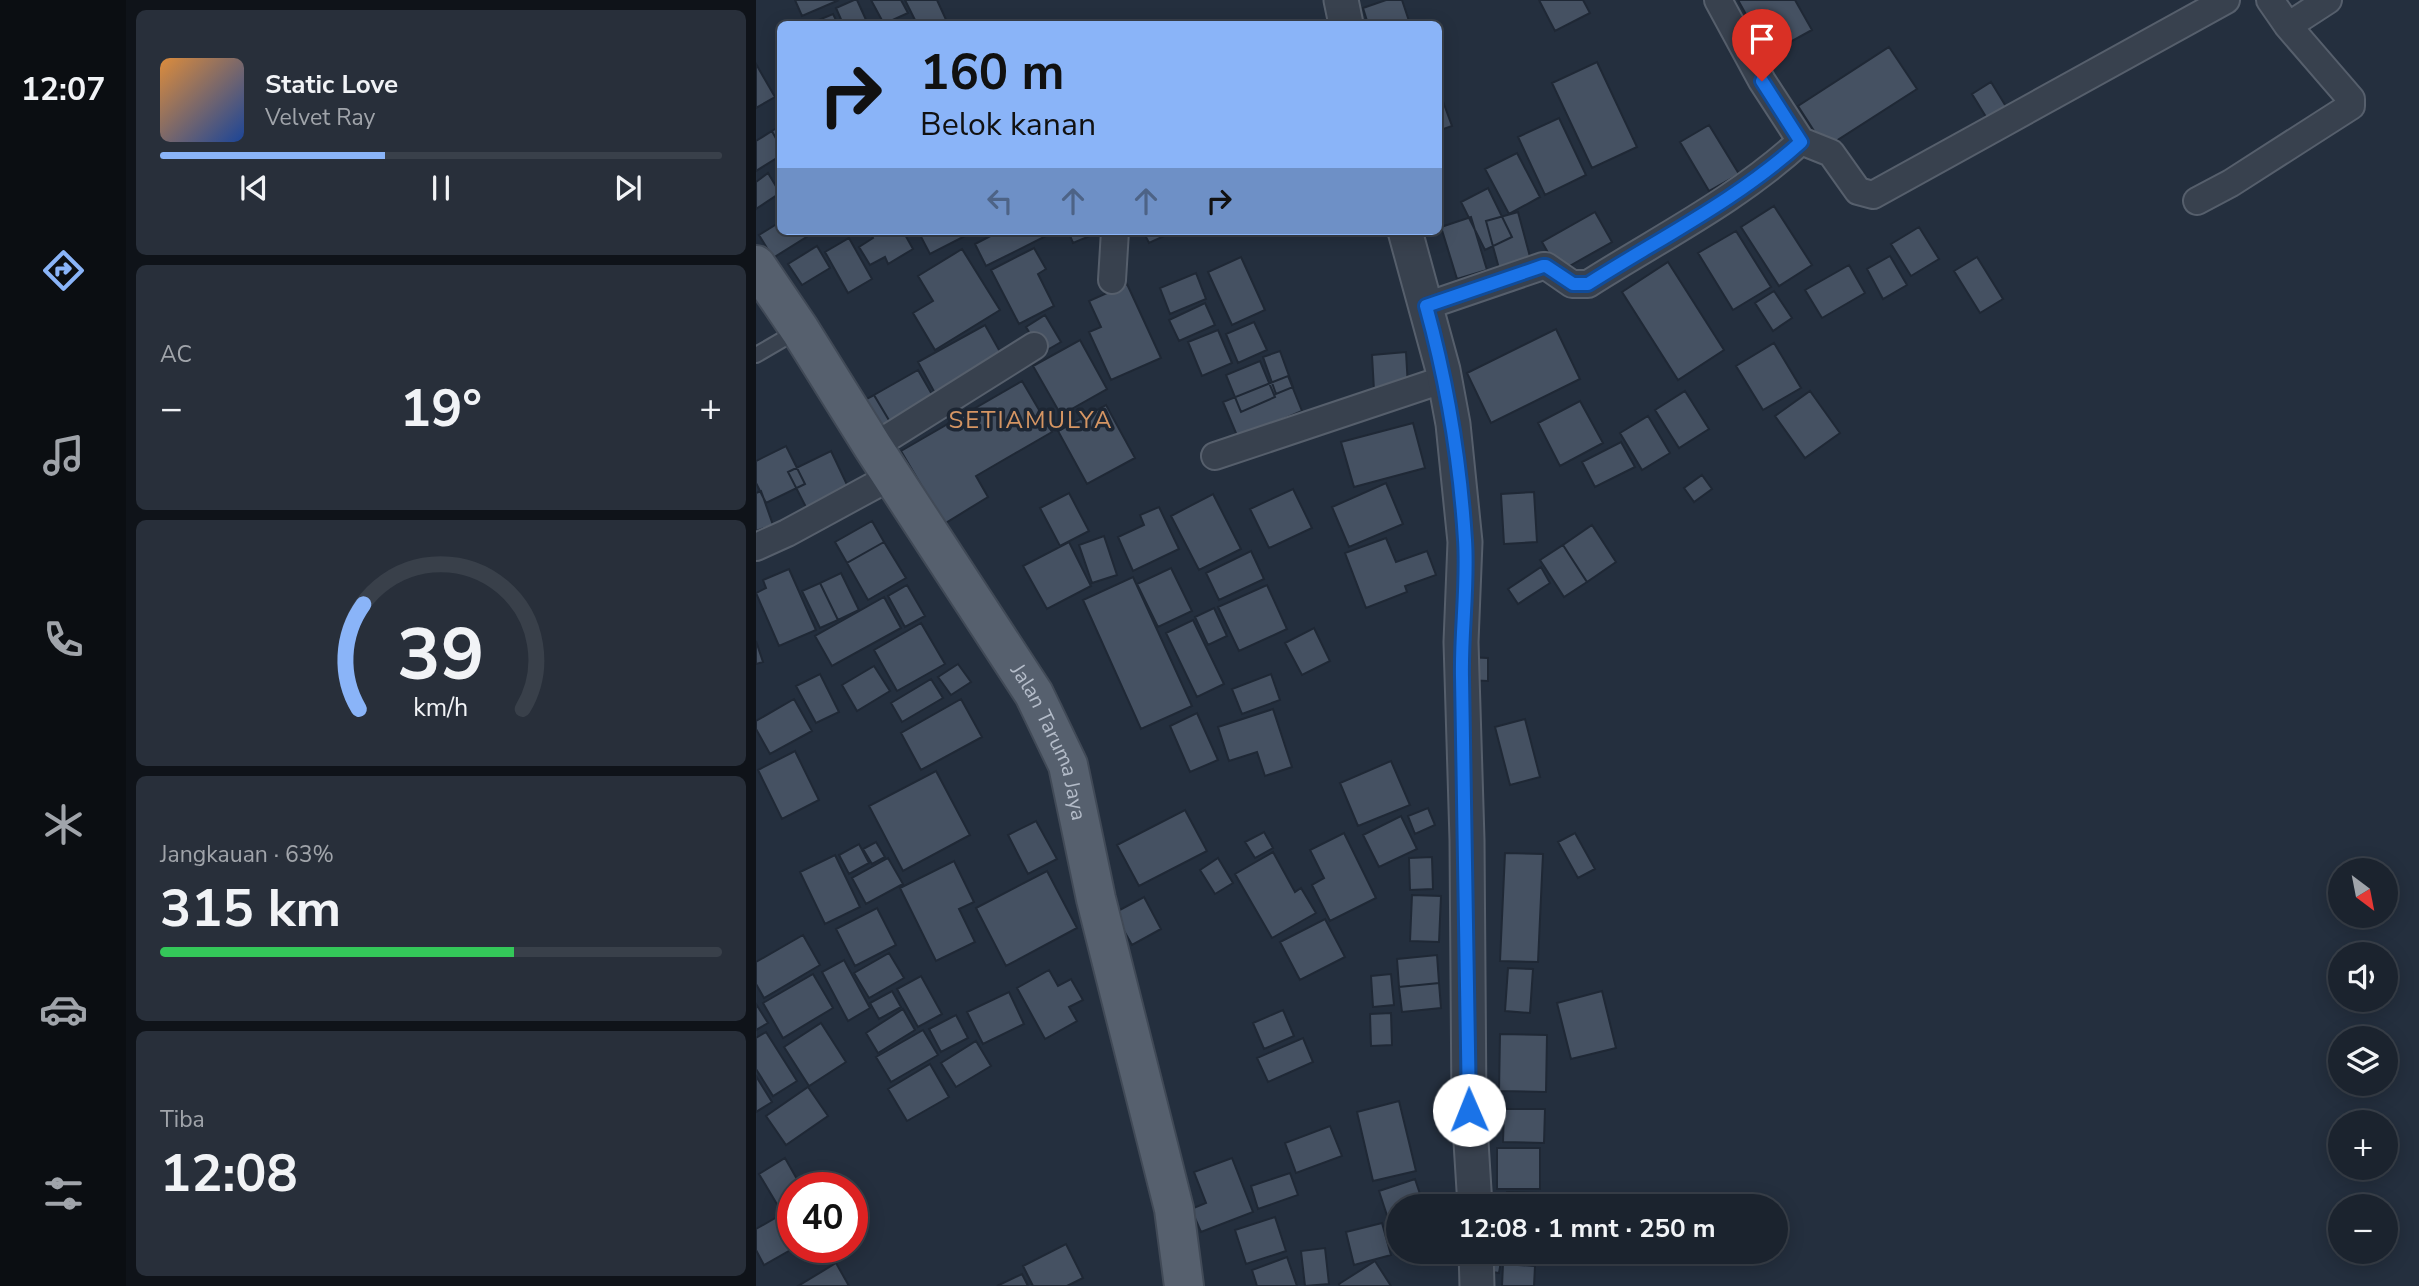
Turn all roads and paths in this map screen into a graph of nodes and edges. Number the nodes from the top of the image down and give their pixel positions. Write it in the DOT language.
graph roads {
  1 [pos="1341,0"];
  2 [pos="1718,0"];
  3 [pos="2226,0"];
  4 [pos="2270,0"];
  5 [pos="2328,0"];
  6 [pos="1345,21"];
  7 [pos="2288,26"];
  8 [pos="1801,142"];
  9 [pos="2197,201"];
  10 [pos="1115,235"];
  11 [pos="1406,235"];
  12 [pos="756,265"];
  13 [pos="1112,280"];
  14 [pos="1426,306"];
  15 [pos="800,330"];
  16 [pos="1034,346"];
  17 [pos="756,355"];
  18 [pos="1445,379"];
  19 [pos="1216,456"];
  20 [pos="883,461"];
  21 [pos="756,547"];
  22 [pos="1474,1194"];
  23 [pos="1476,1264"];
  24 [pos="1184,1286"];
  25 [pos="1477,1286"];
  1 -- 6 [label="street"];
  2 -- 8 [label="street"];
  3 -- 8 [label="street"];
  4 -- 7 [label="street"];
  5 -- 7 [label="street"];
  7 -- 9 [label="street"];
  8 -- 14 [label="street"];
  10 -- 13 [label="street"];
  11 -- 14 [label="street"];
  12 -- 15 [label="main road, Jalan Taruma Jaya"];
  14 -- 18 [label="street"];
  15 -- 17 [label="lane"];
  15 -- 20 [label="main road, Jalan Taruma Jaya"];
  16 -- 20 [label="street"];
  18 -- 19 [label="street"];
  18 -- 22 [label="street"];
  20 -- 21 [label="street"];
  20 -- 24 [label="main road, Jalan Taruma Jaya"];
  23 -- 25 [label="street"];
}
